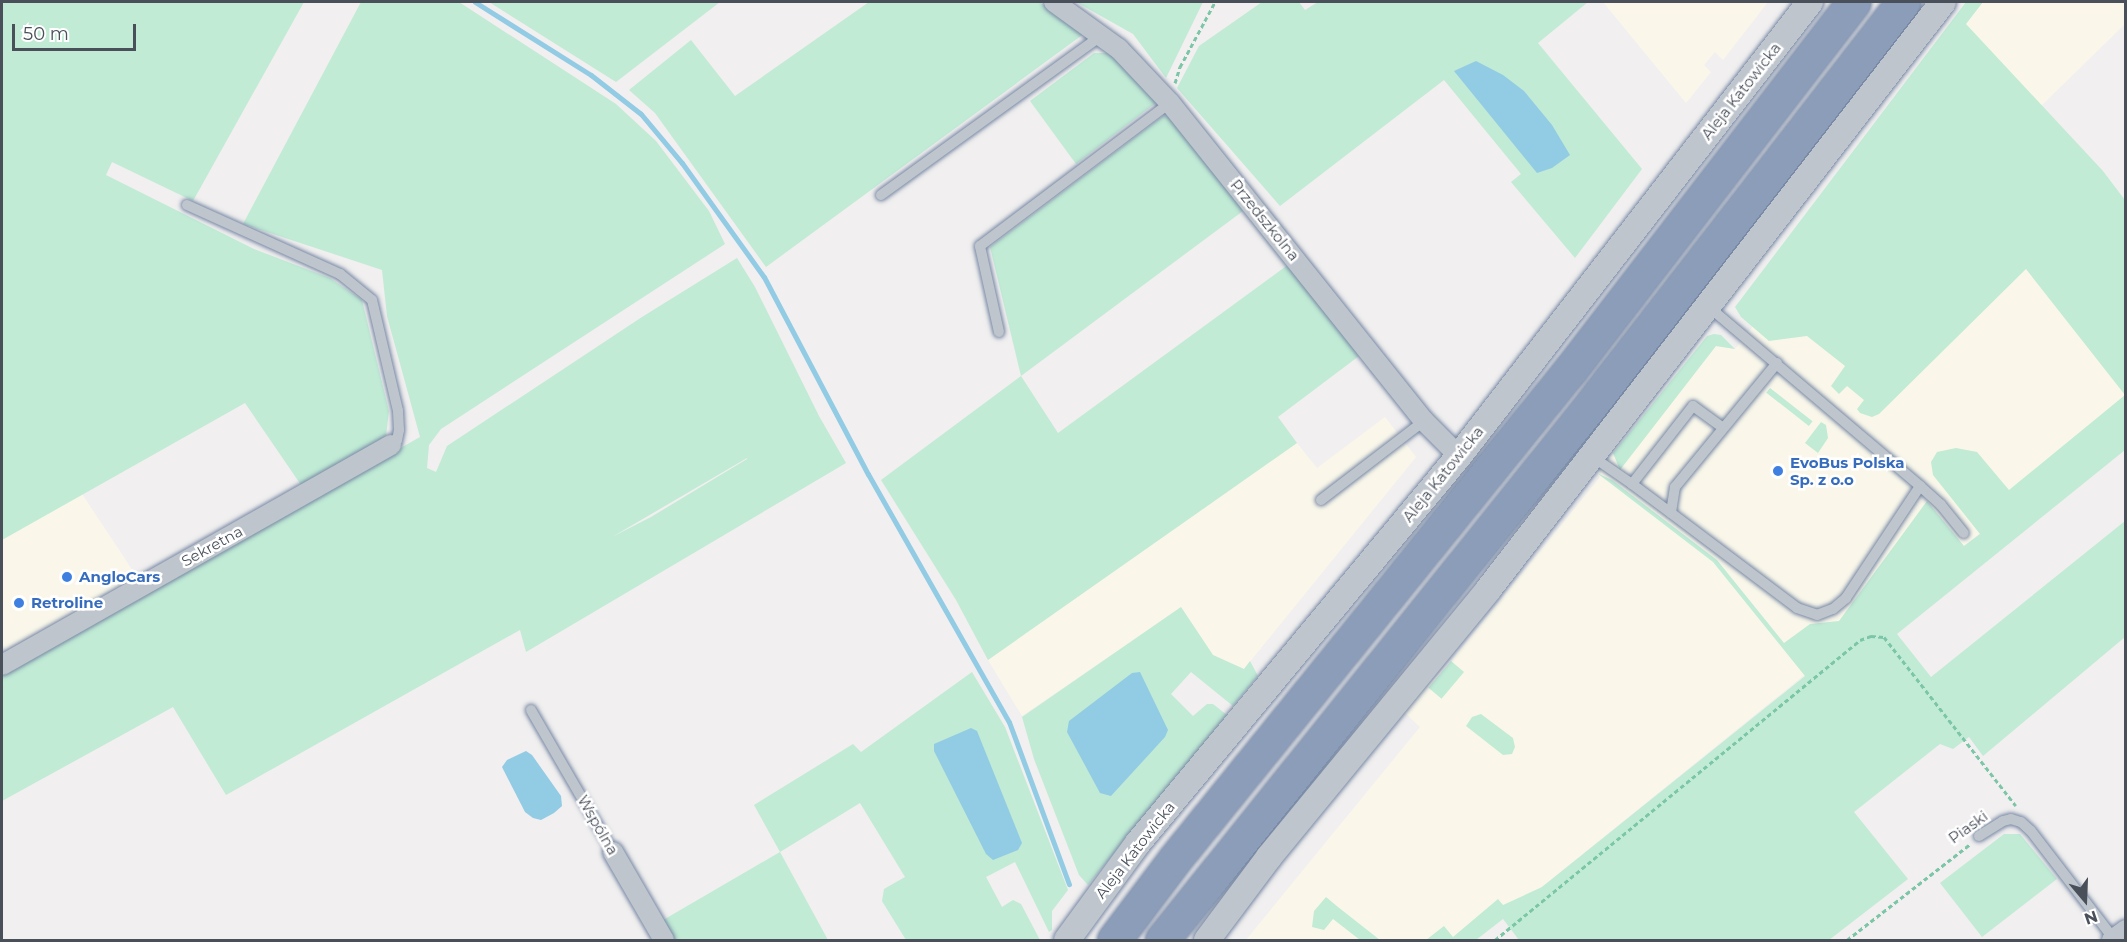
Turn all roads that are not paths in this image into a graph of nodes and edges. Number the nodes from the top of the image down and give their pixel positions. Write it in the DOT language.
graph roads {
  1 [pos="1054,2"];
  2 [pos="1809,2"];
  3 [pos="1854,2"];
  4 [pos="1903,2"];
  5 [pos="1943,2"];
  6 [pos="1101,36"];
  7 [pos="1170,103"];
  8 [pos="880,195"];
  9 [pos="187,205"];
  10 [pos="1709,308"];
  11 [pos="999,332"];
  12 [pos="1777,363"];
  13 [pos="1424,421"];
  14 [pos="1723,428"];
  15 [pos="391,445"];
  16 [pos="1459,456"];
  17 [pos="1593,457"];
  18 [pos="1632,483"];
  19 [pos="1920,486"];
  20 [pos="1321,500"];
  21 [pos="1671,513"];
  22 [pos="1964,533"];
  23 [pos="2,665"];
  24 [pos="531,710"];
  25 [pos="1979,836"];
  26 [pos="613,852"];
  27 [pos="2117,936"];
  28 [pos="664,940"];
  29 [pos="1067,940"];
  30 [pos="1114,940"];
  31 [pos="1162,940"];
  32 [pos="1207,940"];
  1 -- 6 [label="street, Przedszkolna"];
  2 -- 16 [label="street, Aleja Katowicka"];
  3 -- 30 [label="highway"];
  4 -- 31 [label="highway"];
  5 -- 10 [label="street"];
  6 -- 7 [label="street, Przedszkolna"];
  6 -- 8 [label="lane"];
  7 -- 11 [label="lane"];
  7 -- 13 [label="street, Przedszkolna"];
  9 -- 15 [label="lane"];
  10 -- 12 [label="lane"];
  10 -- 17 [label="street"];
  12 -- 14 [label="lane"];
  12 -- 19 [label="lane"];
  13 -- 16 [label="street, Przedszkolna"];
  13 -- 20 [label="lane"];
  14 -- 18 [label="lane"];
  14 -- 21 [label="lane"];
  15 -- 23 [label="street, Sekretna"];
  16 -- 29 [label="street, Aleja Katowicka"];
  17 -- 18 [label="lane"];
  17 -- 32 [label="street"];
  18 -- 21 [label="lane"];
  19 -- 21 [label="lane"];
  19 -- 22 [label="lane"];
  24 -- 26 [label="lane, Wspólna"];
  25 -- 27 [label="lane, Piaski"];
  26 -- 28 [label="street, Wspólna"];
}
